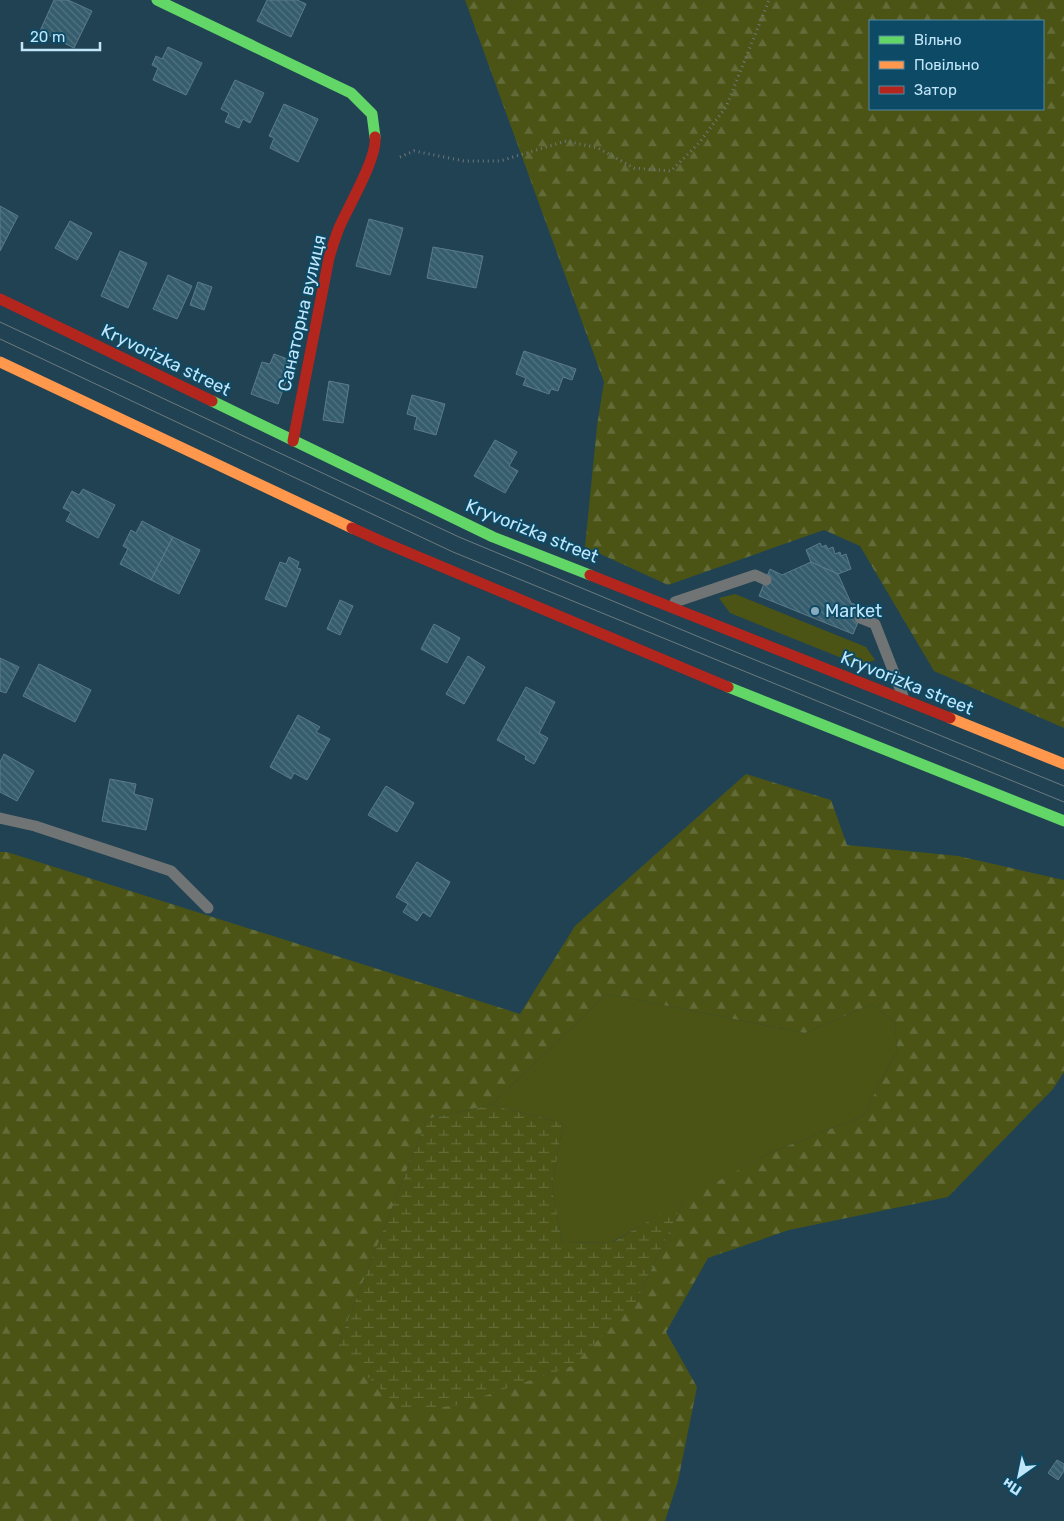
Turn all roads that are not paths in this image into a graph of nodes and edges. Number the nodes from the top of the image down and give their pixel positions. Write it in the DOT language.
graph roads {
  1 [pos="157,0"];
  2 [pos="0,299"];
  3 [pos="0,362"];
  4 [pos="293,441"];
  5 [pos="766,580"];
  6 [pos="668,605"];
  7 [pos="860,618"];
  8 [pos="904,701"];
  9 [pos="1064,764"];
  10 [pos="0,818"];
  11 [pos="1064,821"];
  12 [pos="208,908"];
  1 -- 4 [label="main road, Санаторна вулиця"];
  2 -- 4 [label="main road, Kryvorizka street"];
  3 -- 11 [label="main road"];
  4 -- 6 [label="main road, Kryvorizka street"];
  5 -- 6 [label="lane"];
  6 -- 8 [label="main road, Kryvorizka street"];
  7 -- 8 [label="lane"];
  8 -- 9 [label="main road, Kryvorizka street"];
  10 -- 12 [label="lane"];
}
